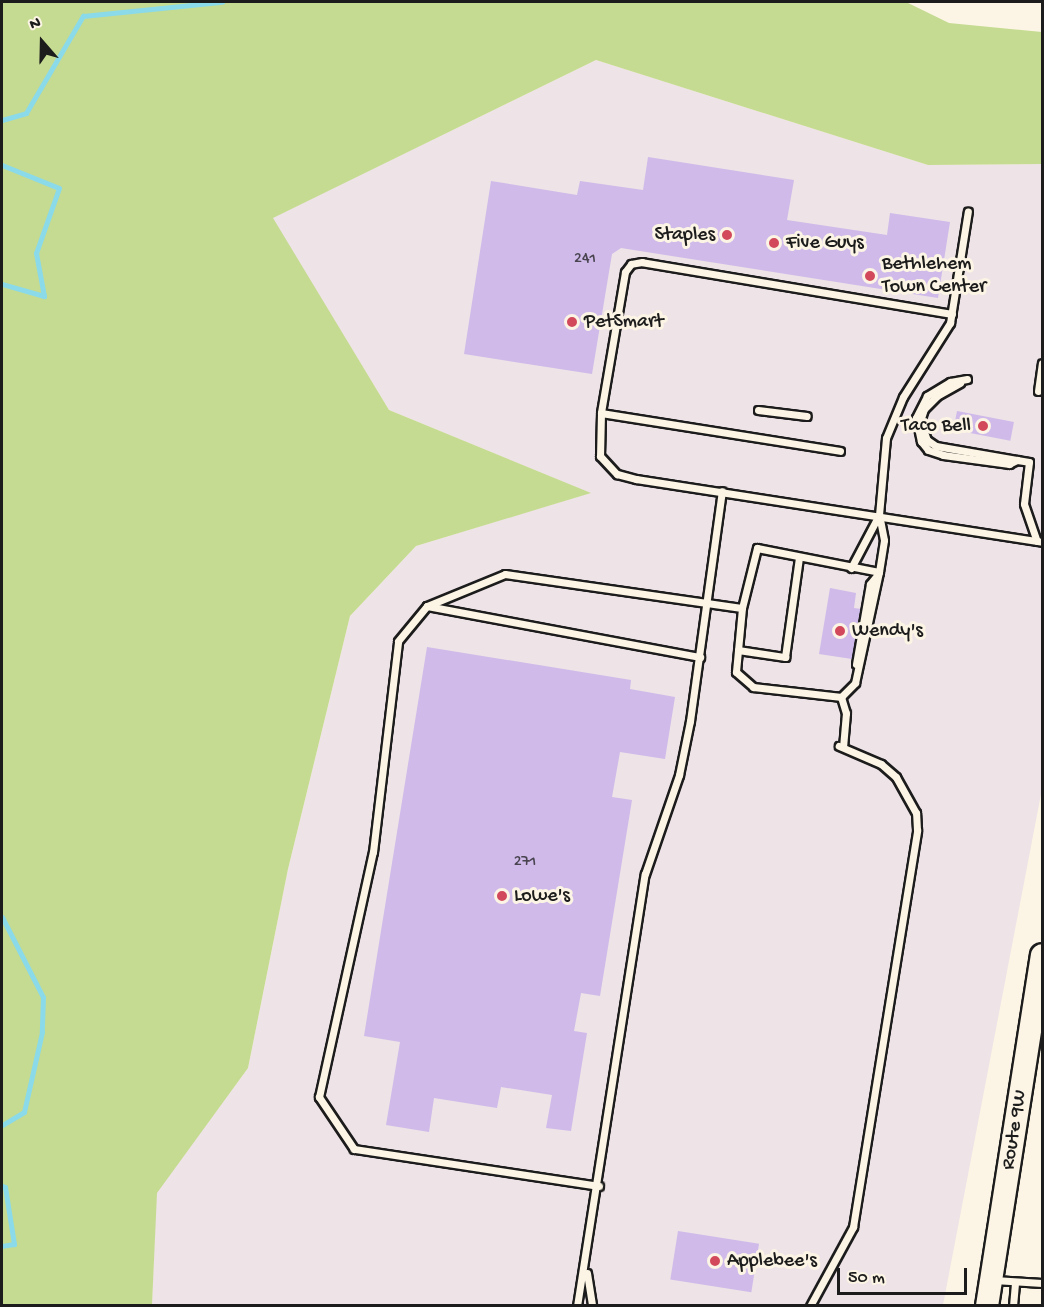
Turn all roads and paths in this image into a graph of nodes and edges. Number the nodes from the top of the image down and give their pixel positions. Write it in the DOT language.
graph roads {
  1 [pos="968,211"];
  2 [pos="952,314"];
  3 [pos="1042,363"];
  4 [pos="967,379"];
  5 [pos="1038,391"];
  6 [pos="758,410"];
  7 [pos="601,413"];
  8 [pos="807,416"];
  9 [pos="840,451"];
  10 [pos="722,491"];
  11 [pos="879,514"];
  12 [pos="1040,541"];
  13 [pos="799,557"];
  14 [pos="851,568"];
  15 [pos="879,572"];
  16 [pos="707,601"];
  17 [pos="427,606"];
  18 [pos="742,608"];
  19 [pos="738,650"];
  20 [pos="700,657"];
  21 [pos="841,697"];
  22 [pos="1042,955"];
  23 [pos="599,1186"];
  24 [pos="586,1268"];
  25 [pos="991,1280"];
  26 [pos="1015,1282"];
  27 [pos="1042,1283"];
  28 [pos="577,1305"];
  29 [pos="592,1305"];
  30 [pos="810,1305"];
  31 [pos="987,1305"];
  32 [pos="1013,1305"];
  1 -- 2 [label="lane"];
  2 -- 7 [label="lane"];
  2 -- 11 [label="lane"];
  3 -- 5 [label="lane"];
  4 -- 12 [label="lane"];
  6 -- 8 [label="lane"];
  7 -- 9 [label="lane"];
  7 -- 10 [label="lane"];
  10 -- 11 [label="lane"];
  10 -- 16 [label="lane"];
  11 -- 12 [label="lane"];
  11 -- 14 [label="lane"];
  11 -- 15 [label="lane"];
  13 -- 14 [label="lane"];
  13 -- 18 [label="lane"];
  13 -- 19 [label="lane"];
  14 -- 15 [label="lane"];
  15 -- 21 [label="lane"];
  16 -- 17 [label="lane"];
  16 -- 18 [label="lane"];
  16 -- 20 [label="lane"];
  17 -- 20 [label="lane"];
  17 -- 23 [label="lane"];
  18 -- 19 [label="lane"];
  19 -- 21 [label="lane"];
  20 -- 23 [label="lane"];
  21 -- 30 [label="lane"];
  22 -- 25 [label="main road, Route 9W"];
  23 -- 24 [label="lane"];
  24 -- 28 [label="lane"];
  24 -- 29 [label="lane"];
  25 -- 26 [label="lane"];
  25 -- 31 [label="main road, Route 9W"];
  26 -- 27 [label="lane"];
  26 -- 32 [label="lane"];
}
